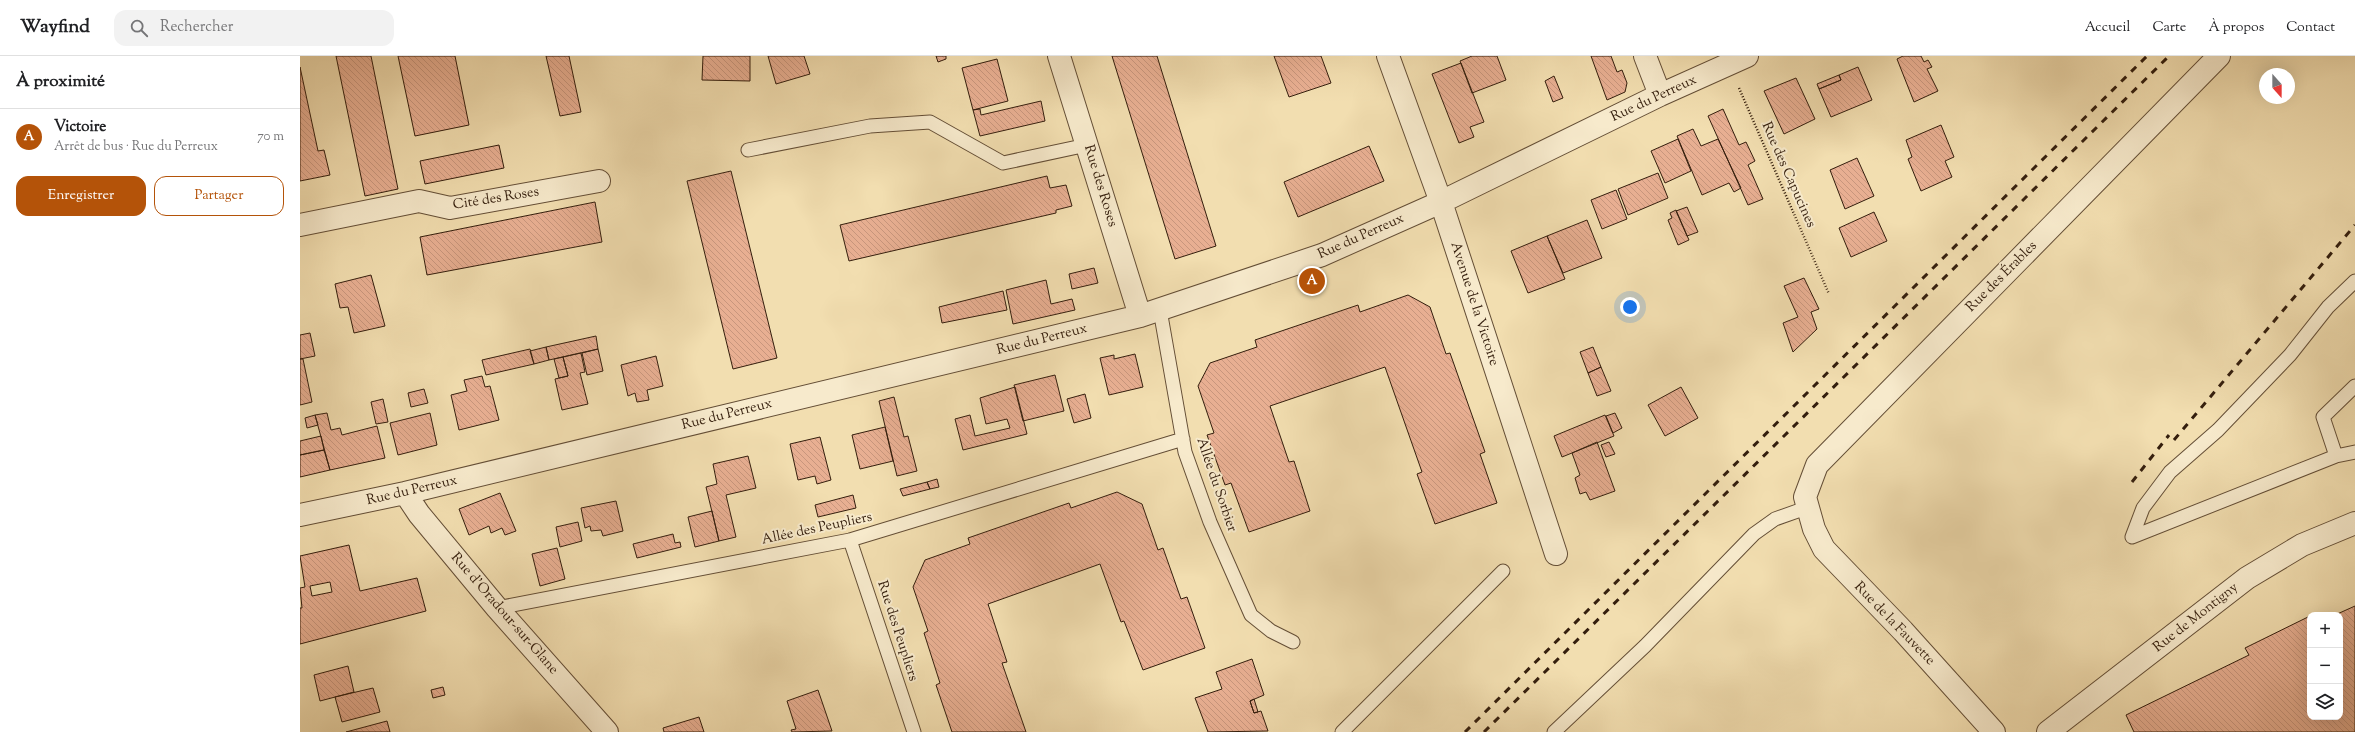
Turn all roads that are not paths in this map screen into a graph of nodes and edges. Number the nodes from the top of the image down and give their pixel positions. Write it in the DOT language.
graph roads {
  1 [pos="1059,56"];
  2 [pos="1388,56"];
  3 [pos="1645,56"];
  4 [pos="2219,56"];
  5 [pos="1738,60"];
  6 [pos="1660,95"];
  7 [pos="1087,145"];
  8 [pos="748,150"];
  9 [pos="599,181"];
  10 [pos="1441,202"];
  11 [pos="300,225"];
  12 [pos="2355,281"];
  13 [pos="1150,313"];
  14 [pos="2355,386"];
  15 [pos="1183,439"];
  16 [pos="2355,452"];
  17 [pos="2336,456"];
  18 [pos="405,493"];
  19 [pos="1806,508"];
  20 [pos="300,515"];
  21 [pos="2355,523"];
  22 [pos="850,540"];
  23 [pos="1556,554"];
  24 [pos="1503,572"];
  25 [pos="497,608"];
  26 [pos="1293,642"];
  27 [pos="606,732"];
  28 [pos="914,732"];
  29 [pos="1342,732"];
  30 [pos="1554,732"];
  31 [pos="1994,732"];
  32 [pos="2048,732"];
  1 -- 7 [label="street, Rue des Roses"];
  2 -- 10 [label="street, Avenue de la Victoire"];
  3 -- 6 [label="street"];
  4 -- 19 [label="street, Rue des Érables"];
  5 -- 6 [label="street, Rue du Perreux"];
  6 -- 10 [label="street, Rue du Perreux"];
  7 -- 8 [label="lane"];
  7 -- 13 [label="street, Rue des Roses"];
  9 -- 11 [label="street, Cité des Roses"];
  10 -- 13 [label="street, Rue du Perreux"];
  10 -- 23 [label="street, Avenue de la Victoire"];
  12 -- 17 [label="lane"];
  13 -- 15 [label="lane, Allée du Sorbier"];
  13 -- 18 [label="street, Rue du Perreux"];
  14 -- 17 [label="lane"];
  15 -- 22 [label="lane, Allée des Peupliers"];
  15 -- 26 [label="lane, Allée du Sorbier"];
  16 -- 17 [label="lane"];
  18 -- 20 [label="street, Rue du Perreux"];
  18 -- 25 [label="street, Rue d'Oradour-sur-Glane"];
  19 -- 30 [label="lane"];
  19 -- 31 [label="street, Rue de la Fauvette"];
  21 -- 32 [label="street, Rue de Montigny"];
  22 -- 25 [label="lane, Allée des Peupliers"];
  22 -- 28 [label="lane, Rue des Peupliers"];
  24 -- 29 [label="lane"];
  25 -- 27 [label="street, Rue d'Oradour-sur-Glane"];
}
